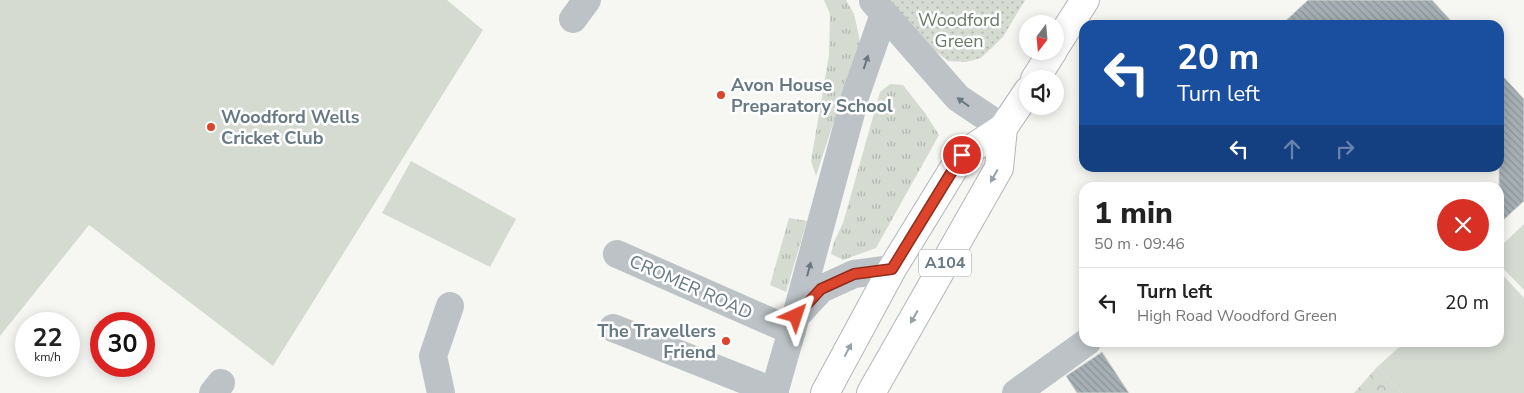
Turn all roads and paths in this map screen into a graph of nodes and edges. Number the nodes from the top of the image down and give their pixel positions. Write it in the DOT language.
graph roads {
  1 [pos="1085,0"];
  2 [pos="878,7"];
  3 [pos="1064,33"];
  4 [pos="1019,104"];
  5 [pos="1003,128"];
  6 [pos="617,254"];
  7 [pos="892,269"];
  8 [pos="450,306"];
  9 [pos="794,324"];
  10 [pos="613,328"];
  11 [pos="1080,347"];
  12 [pos="872,391"];
  13 [pos="775,392"];
  14 [pos="441,393"];
  15 [pos="825,393"];
  16 [pos="1016,393"];
  1 -- 3 [label="main road"];
  5 -- 2 [label="street, one-way"];
  9 -- 2 [label="street, one-way"];
  4 -- 5 [label="main road, A104"];
  5 -- 7 [label="main road, A104"];
  5 -- 12 [label="main road, A104, one-way"];
  6 -- 9 [label="street, CROMER ROAD"];
  7 -- 9 [label="street"];
  15 -- 7 [label="main road, A104, one-way"];
  8 -- 14 [label="street"];
  9 -- 13 [label="street"];
  10 -- 13 [label="street"];
  11 -- 16 [label="street"];
}
